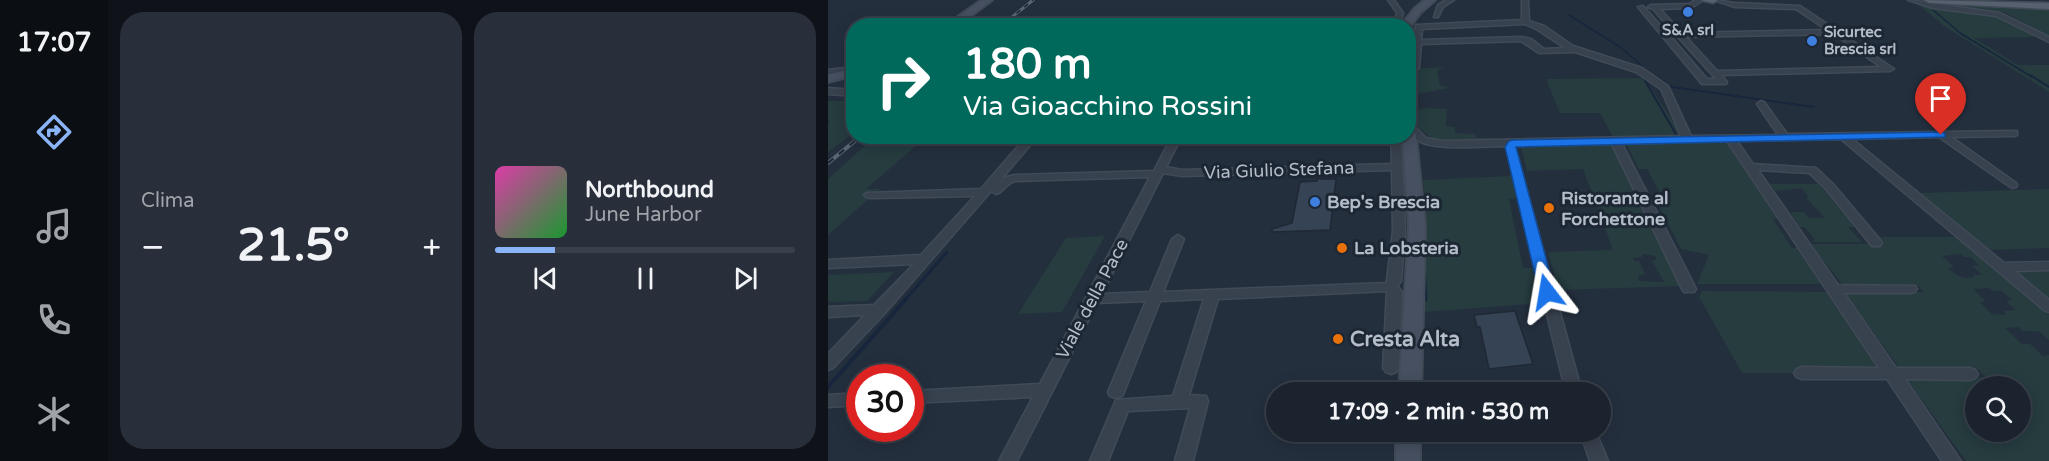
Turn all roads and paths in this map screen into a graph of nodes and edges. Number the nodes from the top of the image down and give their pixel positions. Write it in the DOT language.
graph roads {
  1 [pos="988,0"];
  2 [pos="1391,0"];
  3 [pos="1451,0"];
  4 [pos="1525,0"];
  5 [pos="1703,0"];
  6 [pos="1715,0"];
  7 [pos="1911,0"];
  8 [pos="1929,0"];
  9 [pos="1428,1"];
  10 [pos="2049,6"];
  11 [pos="1655,7"];
  12 [pos="1437,16"];
  13 [pos="962,18"];
  14 [pos="1398,18"];
  15 [pos="1806,19"];
  16 [pos="1526,22"];
  17 [pos="1416,31"];
  18 [pos="1824,32"];
  19 [pos="1836,32"];
  20 [pos="1680,34"];
  21 [pos="1665,35"];
  22 [pos="1416,36"];
  23 [pos="1416,36"];
  24 [pos="2049,40"];
  25 [pos="1576,50"];
  26 [pos="1692,66"];
  27 [pos="1711,69"];
  28 [pos="1878,70"];
  29 [pos="828,72"];
  30 [pos="837,81"];
  31 [pos="1761,104"];
  32 [pos="2013,133"];
  33 [pos="1416,135"];
  34 [pos="1941,135"];
  35 [pos="1784,137"];
  36 [pos="1844,137"];
  37 [pos="1730,138"];
  38 [pos="1687,139"];
  39 [pos="1615,140"];
  40 [pos="1027,144"];
  41 [pos="1173,144"];
  42 [pos="1402,144"];
  43 [pos="1407,144"];
  44 [pos="1513,144"];
  45 [pos="1398,166"];
  46 [pos="1751,167"];
  47 [pos="1159,172"];
  48 [pos="2013,185"];
  49 [pos="984,192"];
  50 [pos="870,195"];
  51 [pos="957,236"];
  52 [pos="1178,239"];
  53 [pos="1876,243"];
  54 [pos="925,260"];
  55 [pos="828,264"];
  56 [pos="2049,266"];
  57 [pos="2001,267"];
  58 [pos="1390,286"];
  59 [pos="1835,288"];
  60 [pos="1689,289"];
  61 [pos="1910,289"];
  62 [pos="1212,295"];
  63 [pos="1154,297"];
  64 [pos="1092,299"];
  65 [pos="2049,307"];
  66 [pos="880,310"];
  67 [pos="828,312"];
  68 [pos="828,364"];
  69 [pos="1391,368"];
  70 [pos="1802,373"];
  71 [pos="1893,374"];
  72 [pos="1970,374"];
  73 [pos="1411,382"];
  74 [pos="1571,382"];
  75 [pos="1044,390"];
  76 [pos="1116,392"];
  77 [pos="924,396"];
  78 [pos="846,400"];
  79 [pos="828,401"];
  80 [pos="1179,402"];
  81 [pos="1408,442"];
  82 [pos="1592,442"];
  83 [pos="1008,461"];
  84 [pos="1099,461"];
  85 [pos="1184,461"];
  86 [pos="1408,461"];
  87 [pos="1599,461"];
  88 [pos="1952,461"];
  1 -- 13 [label="main road"];
  2 -- 14 [label="street"];
  3 -- 12 [label="street"];
  4 -- 16 [label="street"];
  5 -- 6 [label="main road"];
  5 -- 11 [label="street"];
  6 -- 19 [label="street"];
  7 -- 24 [label="street"];
  8 -- 10 [label="main road"];
  9 -- 17 [label="main road"];
  11 -- 20 [label="street"];
  11 -- 21 [label="street"];
  15 -- 18 [label="street"];
  16 -- 22 [label="street"];
  16 -- 25 [label="street"];
  18 -- 19 [label="street"];
  18 -- 20 [label="street"];
  18 -- 28 [label="street"];
  19 -- 28 [label="street"];
  20 -- 21 [label="street"];
  20 -- 27 [label="street"];
  21 -- 26 [label="street"];
  23 -- 25 [label="street"];
  25 -- 38 [label="street"];
  26 -- 27 [label="street"];
  26 -- 27 [label="street"];
  27 -- 28 [label="street"];
  29 -- 30 [label="street"];
  31 -- 35 [label="street"];
  32 -- 34 [label="street"];
  33 -- 44 [label="street"];
  34 -- 36 [label="street"];
  34 -- 48 [label="street"];
  35 -- 36 [label="street"];
  35 -- 37 [label="street"];
  36 -- 57 [label="street"];
  37 -- 38 [label="street"];
  37 -- 46 [label="street"];
  38 -- 39 [label="street"];
  39 -- 44 [label="street"];
  39 -- 60 [label="street"];
  40 -- 49 [label="street"];
  41 -- 47 [label="street, Viale della Pace"];
  42 -- 45 [label="street"];
  43 -- 73 [label="main road"];
  44 -- 74 [label="street"];
  45 -- 47 [label="street, Via Giulio Stefana"];
  45 -- 58 [label="street"];
  46 -- 53 [label="street"];
  46 -- 59 [label="street"];
  47 -- 51 [label="street, Via Giulio Stefana"];
  47 -- 64 [label="street, Viale della Pace"];
  49 -- 50 [label="street"];
  49 -- 54 [label="street"];
  52 -- 63 [label="street"];
  54 -- 55 [label="street"];
  54 -- 66 [label="street"];
  56 -- 57 [label="street"];
  57 -- 65 [label="street"];
  58 -- 62 [label="street"];
  58 -- 69 [label="street"];
  59 -- 61 [label="street"];
  59 -- 71 [label="street"];
  62 -- 63 [label="street"];
  62 -- 80 [label="street"];
  63 -- 64 [label="street"];
  63 -- 76 [label="street"];
  64 -- 75 [label="street, Viale della Pace"];
  66 -- 67 [label="street"];
  66 -- 68 [label="street"];
  70 -- 71 [label="street"];
  71 -- 72 [label="street"];
  71 -- 88 [label="street"];
  75 -- 77 [label="street"];
  75 -- 83 [label="street, Viale della Pace"];
  78 -- 79 [label="street"];
  80 -- 84 [label="street"];
  80 -- 85 [label="street"];
  81 -- 86 [label="main road"];
  82 -- 87 [label="street"];
}
